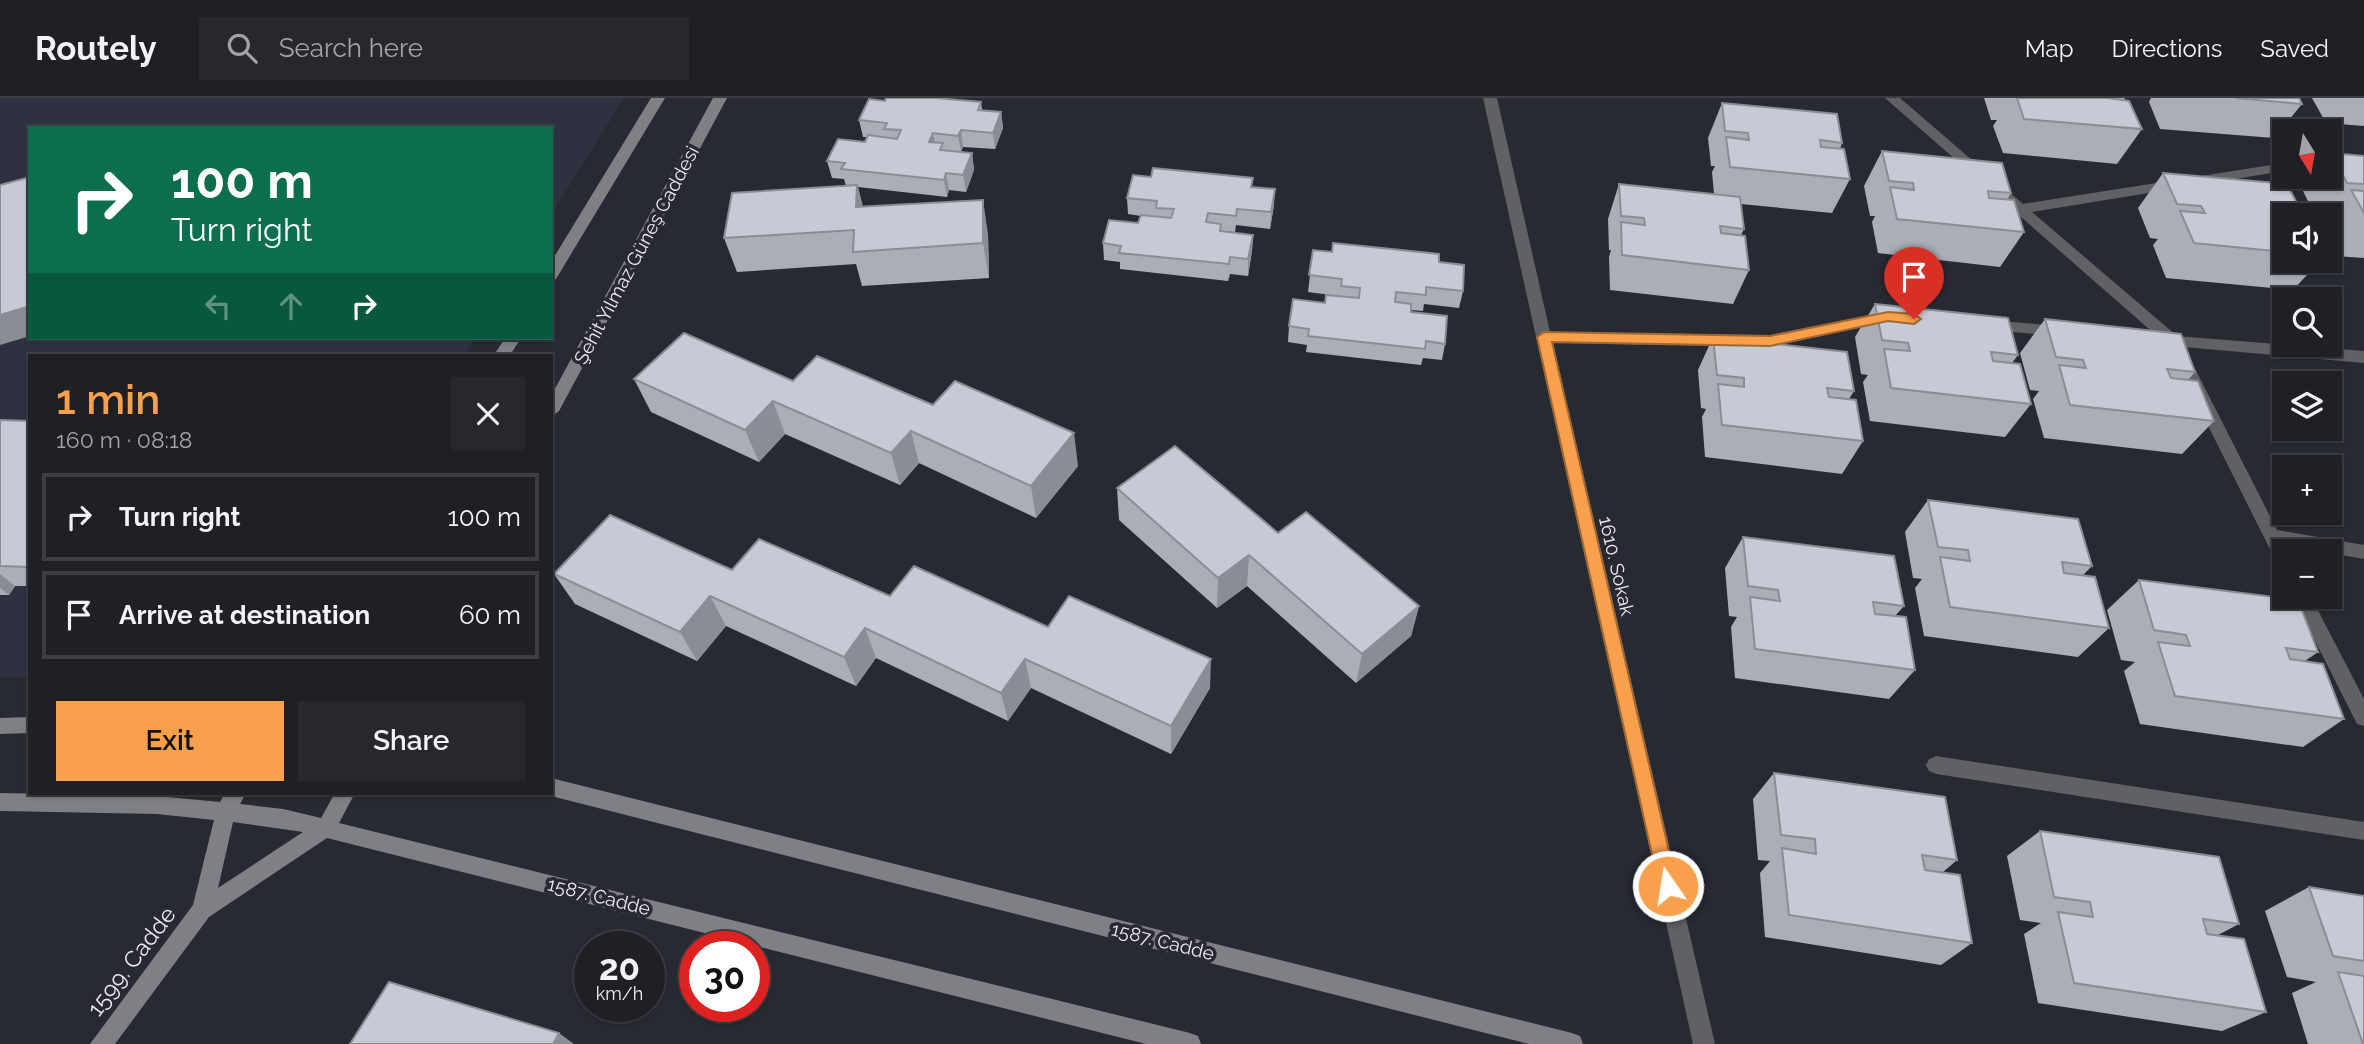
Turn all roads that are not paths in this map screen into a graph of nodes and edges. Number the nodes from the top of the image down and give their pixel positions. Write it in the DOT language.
graph roads {
  1 [pos="658,98"];
  2 [pos="720,98"];
  3 [pos="1490,98"];
  4 [pos="1892,98"];
  5 [pos="2272,169"];
  6 [pos="2020,209"];
  7 [pos="553,272"];
  8 [pos="1901,318"];
  9 [pos="1969,323"];
  10 [pos="2078,333"];
  11 [pos="1544,337"];
  12 [pos="2146,339"];
  13 [pos="2173,341"];
  14 [pos="2364,357"];
  15 [pos="553,407"];
  16 [pos="2272,537"];
  17 [pos="2364,552"];
  18 [pos="2308,609"];
  19 [pos="2364,718"];
  20 [pos="0,726"];
  21 [pos="28,726"];
  22 [pos="1936,765"];
  23 [pos="553,788"];
  24 [pos="344,795"];
  25 [pos="0,802"];
  26 [pos="231,802"];
  27 [pos="326,828"];
  28 [pos="2364,831"];
  29 [pos="202,910"];
  30 [pos="102,1044"];
  31 [pos="1190,1044"];
  32 [pos="1572,1044"];
  33 [pos="1704,1044"];
  1 -- 7 [label="main road"];
  2 -- 15 [label="main road, Şehit Yılmaz Güneş Caddesi"];
  3 -- 11 [label="street, 1610. Sokak"];
  4 -- 6 [label="street"];
  5 -- 6 [label="street"];
  6 -- 13 [label="street"];
  8 -- 11 [label="street"];
  9 -- 10 [label="street"];
  11 -- 33 [label="street, 1610. Sokak"];
  12 -- 13 [label="street"];
  13 -- 14 [label="street"];
  13 -- 16 [label="street"];
  16 -- 17 [label="street"];
  18 -- 19 [label="street"];
  20 -- 21 [label="main road"];
  22 -- 28 [label="street"];
  23 -- 32 [label="main road, 1587. Cadde"];
  24 -- 27 [label="main road"];
  25 -- 26 [label="main road, 1587. Cadde"];
  26 -- 27 [label="main road, 1587. Cadde"];
  26 -- 29 [label="main road, 1599. Cadde"];
  27 -- 29 [label="main road, 1599. Cadde"];
  27 -- 31 [label="main road, 1587. Cadde"];
  29 -- 30 [label="main road, 1599. Cadde"];
}
